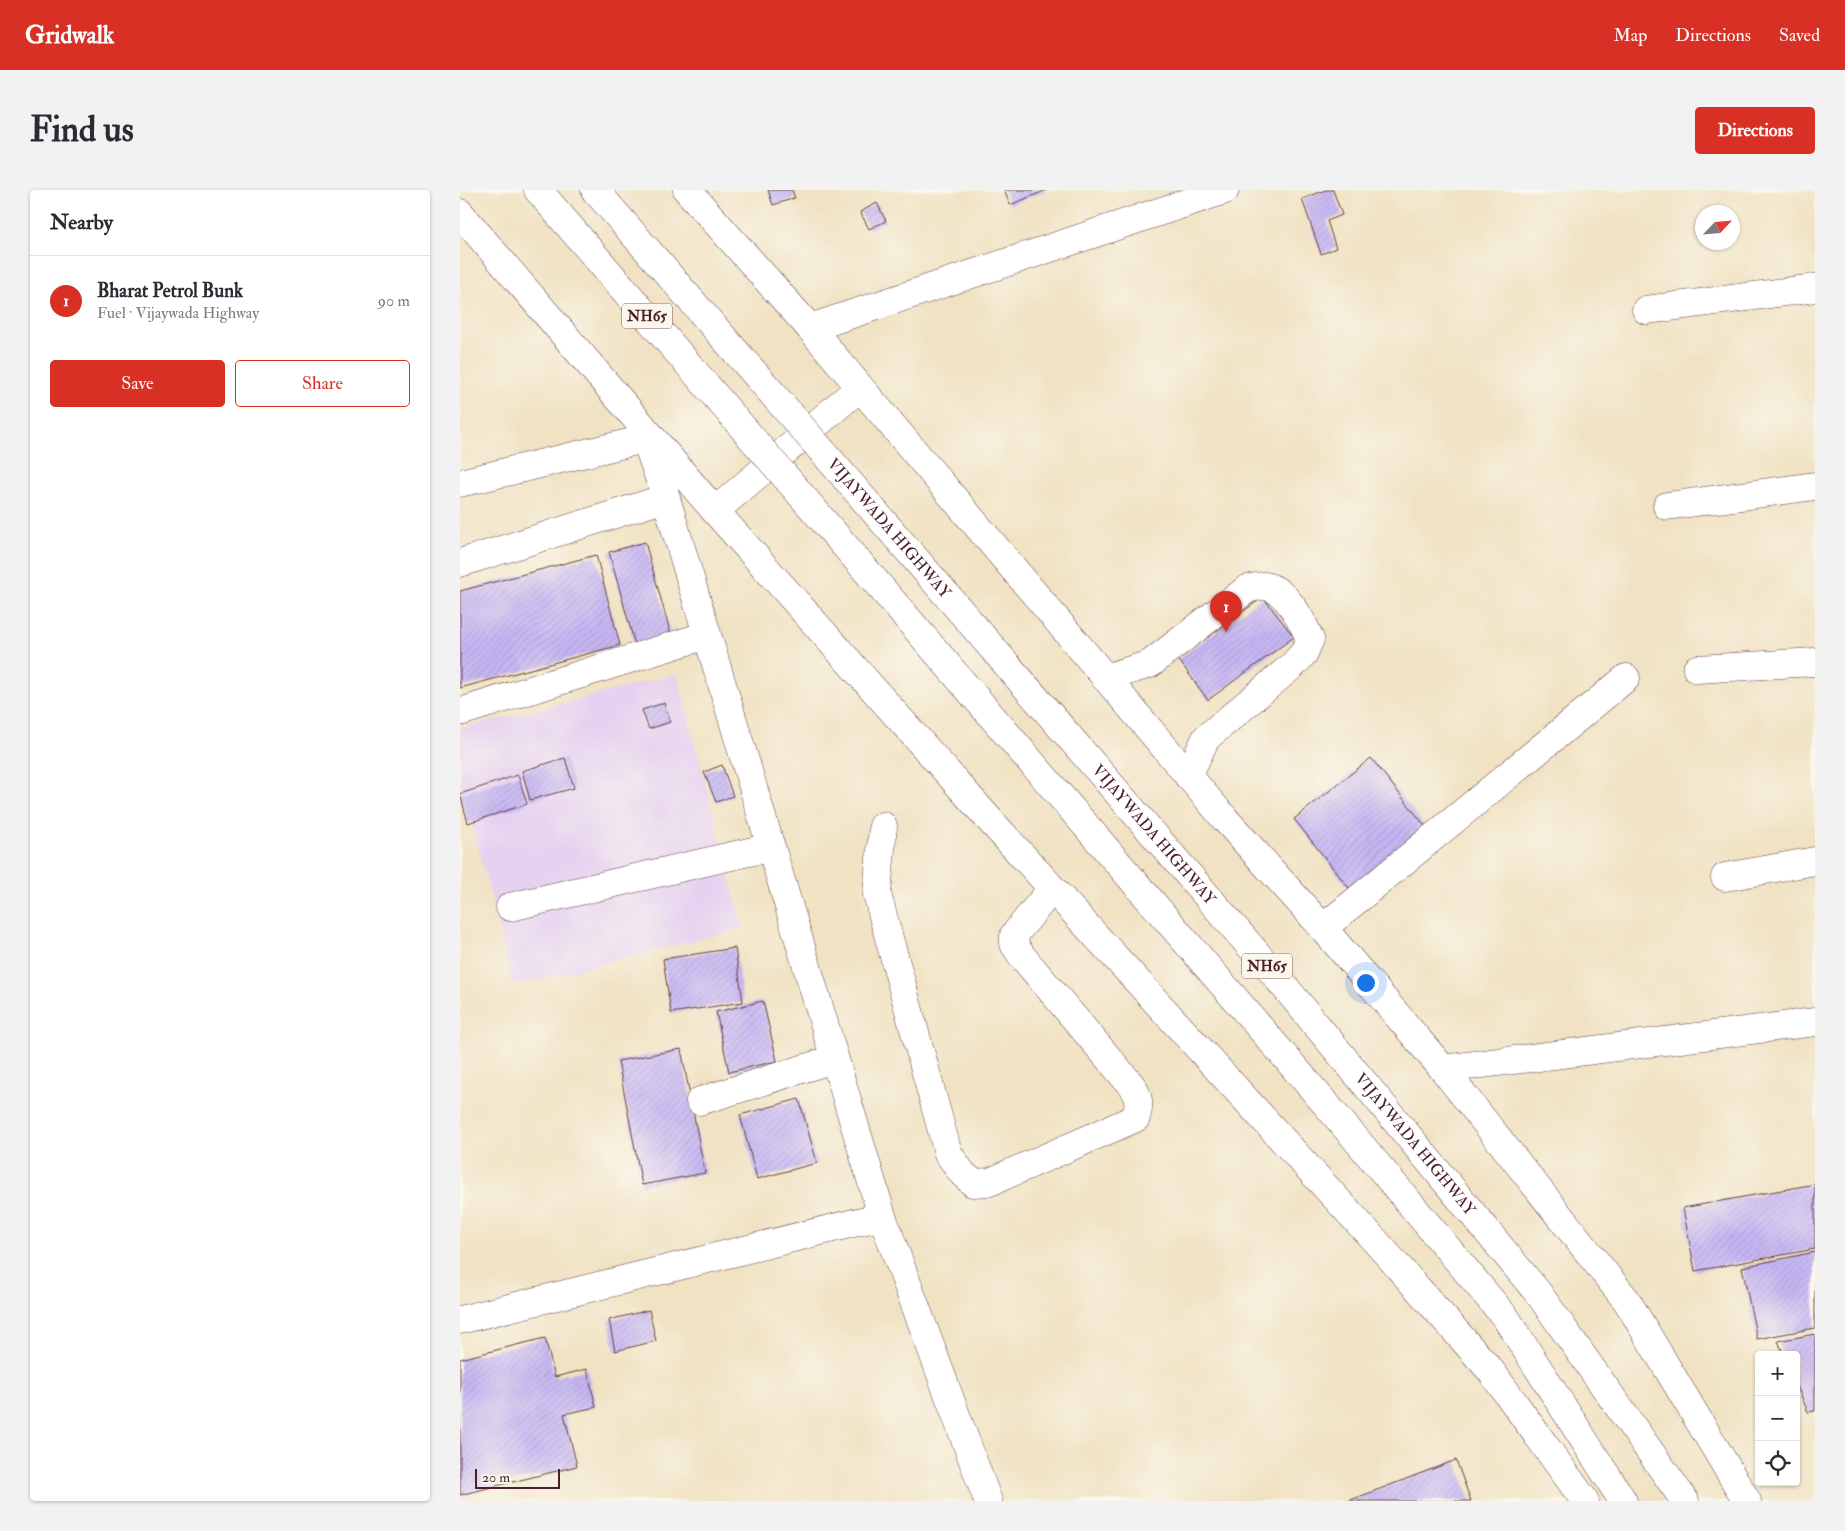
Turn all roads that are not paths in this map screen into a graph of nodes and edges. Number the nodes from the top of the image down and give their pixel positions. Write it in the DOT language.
graph roads {
  1 [pos="538,190"];
  2 [pos="595,190"];
  3 [pos="687,190"];
  4 [pos="1225,190"];
  5 [pos="460,212"];
  6 [pos="1815,288"];
  7 [pos="1646,310"];
  8 [pos="810,328"];
  9 [pos="859,388"];
  10 [pos="642,430"];
  11 [pos="460,483"];
  12 [pos="1815,486"];
  13 [pos="666,498"];
  14 [pos="1667,506"];
  15 [pos="715,511"];
  16 [pos="460,563"];
  17 [pos="707,635"];
  18 [pos="1815,662"];
  19 [pos="1697,669"];
  20 [pos="1105,678"];
  21 [pos="1626,678"];
  22 [pos="460,712"];
  23 [pos="1188,776"];
  24 [pos="884,826"];
  25 [pos="771,846"];
  26 [pos="1815,861"];
  27 [pos="1725,877"];
  28 [pos="1051,890"];
  29 [pos="510,907"];
  30 [pos="1323,928"];
  31 [pos="1815,1022"];
  32 [pos="834,1059"];
  33 [pos="1443,1069"];
  34 [pos="700,1101"];
  35 [pos="882,1216"];
  36 [pos="460,1320"];
  37 [pos="988,1501"];
  38 [pos="1585,1501"];
  39 [pos="1624,1501"];
  40 [pos="1685,1501"];
  41 [pos="1747,1501"];
  1 -- 39 [label="main road, NH65, bridge"];
  2 -- 40 [label="main road, VIJAYWADA HIGHWAY / NH65, bridge"];
  3 -- 8 [label="main road"];
  4 -- 8 [label="main road"];
  5 -- 10 [label="main road"];
  6 -- 7 [label="main road"];
  8 -- 9 [label="main road"];
  9 -- 15 [label="main road"];
  9 -- 20 [label="main road"];
  10 -- 11 [label="main road"];
  10 -- 13 [label="main road"];
  10 -- 15 [label="main road"];
  12 -- 14 [label="main road"];
  13 -- 16 [label="main road"];
  13 -- 17 [label="main road"];
  15 -- 28 [label="main road"];
  17 -- 22 [label="main road"];
  17 -- 25 [label="main road"];
  18 -- 19 [label="main road"];
  20 -- 23 [label="main road"];
  20 -- 23 [label="main road"];
  21 -- 30 [label="main road"];
  23 -- 30 [label="main road"];
  24 -- 28 [label="main road"];
  25 -- 29 [label="main road"];
  25 -- 32 [label="main road"];
  26 -- 27 [label="main road"];
  28 -- 38 [label="main road"];
  30 -- 33 [label="main road"];
  31 -- 33 [label="main road"];
  32 -- 34 [label="main road"];
  32 -- 35 [label="main road"];
  33 -- 41 [label="main road"];
  35 -- 36 [label="main road"];
  35 -- 37 [label="main road"];
}
